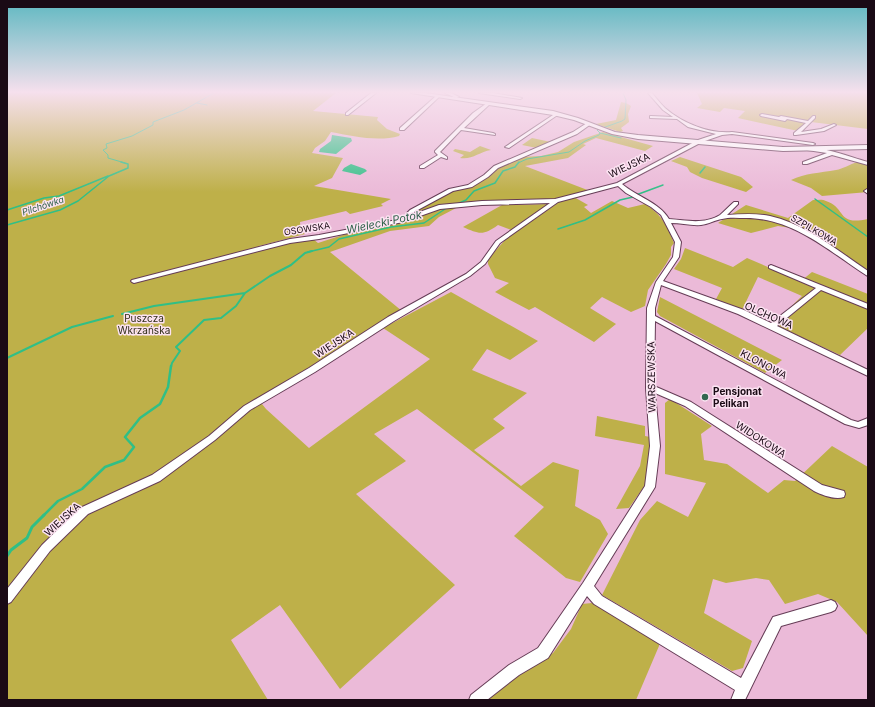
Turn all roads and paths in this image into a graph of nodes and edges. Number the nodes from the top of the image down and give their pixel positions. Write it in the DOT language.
graph roads {
  1 [pos="405,126"];
  2 [pos="465,126"];
  3 [pos="539,126"];
  4 [pos="586,126"];
  5 [pos="594,126"];
  6 [pos="691,126"];
  7 [pos="805,126"];
  8 [pos="832,126"];
  9 [pos="402,129"];
  10 [pos="462,129"];
  11 [pos="493,134"];
  12 [pos="720,134"];
  13 [pos="797,134"];
  14 [pos="788,141"];
  15 [pos="698,142"];
  16 [pos="813,144"];
  17 [pos="868,146"];
  18 [pos="507,148"];
  19 [pos="830,150"];
  20 [pos="805,163"];
  21 [pos="868,164"];
  22 [pos="422,167"];
  23 [pos="619,184"];
  24 [pos="556,201"];
  25 [pos="736,203"];
  26 [pos="412,217"];
  27 [pos="721,217"];
  28 [pos="667,221"];
  29 [pos="771,267"];
  30 [pos="868,274"];
  31 [pos="134,281"];
  32 [pos="659,282"];
  33 [pos="820,288"];
  34 [pos="868,307"];
  35 [pos="651,317"];
  36 [pos="772,326"];
  37 [pos="868,373"];
  38 [pos="650,388"];
  39 [pos="868,421"];
  40 [pos="840,494"];
  41 [pos="588,587"];
  42 [pos="7,598"];
  43 [pos="830,606"];
  44 [pos="743,687"];
  45 [pos="476,700"];
  46 [pos="738,700"];
  1 -- 9 [label="street"];
  2 -- 10 [label="street"];
  3 -- 18 [label="street"];
  4 -- 26 [label="street"];
  5 -- 15 [label="main road"];
  6 -- 12 [label="street"];
  7 -- 13 [label="street"];
  8 -- 13 [label="street"];
  10 -- 11 [label="street"];
  10 -- 22 [label="street"];
  12 -- 14 [label="street"];
  12 -- 15 [label="street, WIEJSKA"];
  13 -- 14 [label="street"];
  14 -- 16 [label="street"];
  15 -- 19 [label="main road"];
  15 -- 19 [label="main road"];
  15 -- 23 [label="street, WIEJSKA"];
  17 -- 19 [label="main road"];
  19 -- 20 [label="street"];
  19 -- 21 [label="street"];
  23 -- 24 [label="street, WIEJSKA"];
  23 -- 28 [label="street, WARSZEWSKA"];
  24 -- 26 [label="street, OSOWSKA"];
  24 -- 42 [label="street, WIEJSKA"];
  25 -- 27 [label="street, SZPILKOWA"];
  26 -- 31 [label="street, OSOWSKA"];
  27 -- 28 [label="street, SZPILKOWA"];
  27 -- 30 [label="street, SZPILKOWA"];
  28 -- 32 [label="street, WARSZEWSKA"];
  29 -- 33 [label="street"];
  32 -- 35 [label="street, WARSZEWSKA"];
  32 -- 36 [label="street, OLCHOWA"];
  33 -- 34 [label="street"];
  33 -- 36 [label="street"];
  35 -- 38 [label="street, WARSZEWSKA"];
  35 -- 39 [label="street, KLONOWA"];
  36 -- 37 [label="street, OLCHOWA"];
  38 -- 40 [label="street, WIDOKOWA"];
  38 -- 41 [label="street, WARSZEWSKA"];
  41 -- 44 [label="street"];
  41 -- 45 [label="street, WARSZEWSKA"];
  43 -- 44 [label="street"];
  44 -- 46 [label="street"];
}
